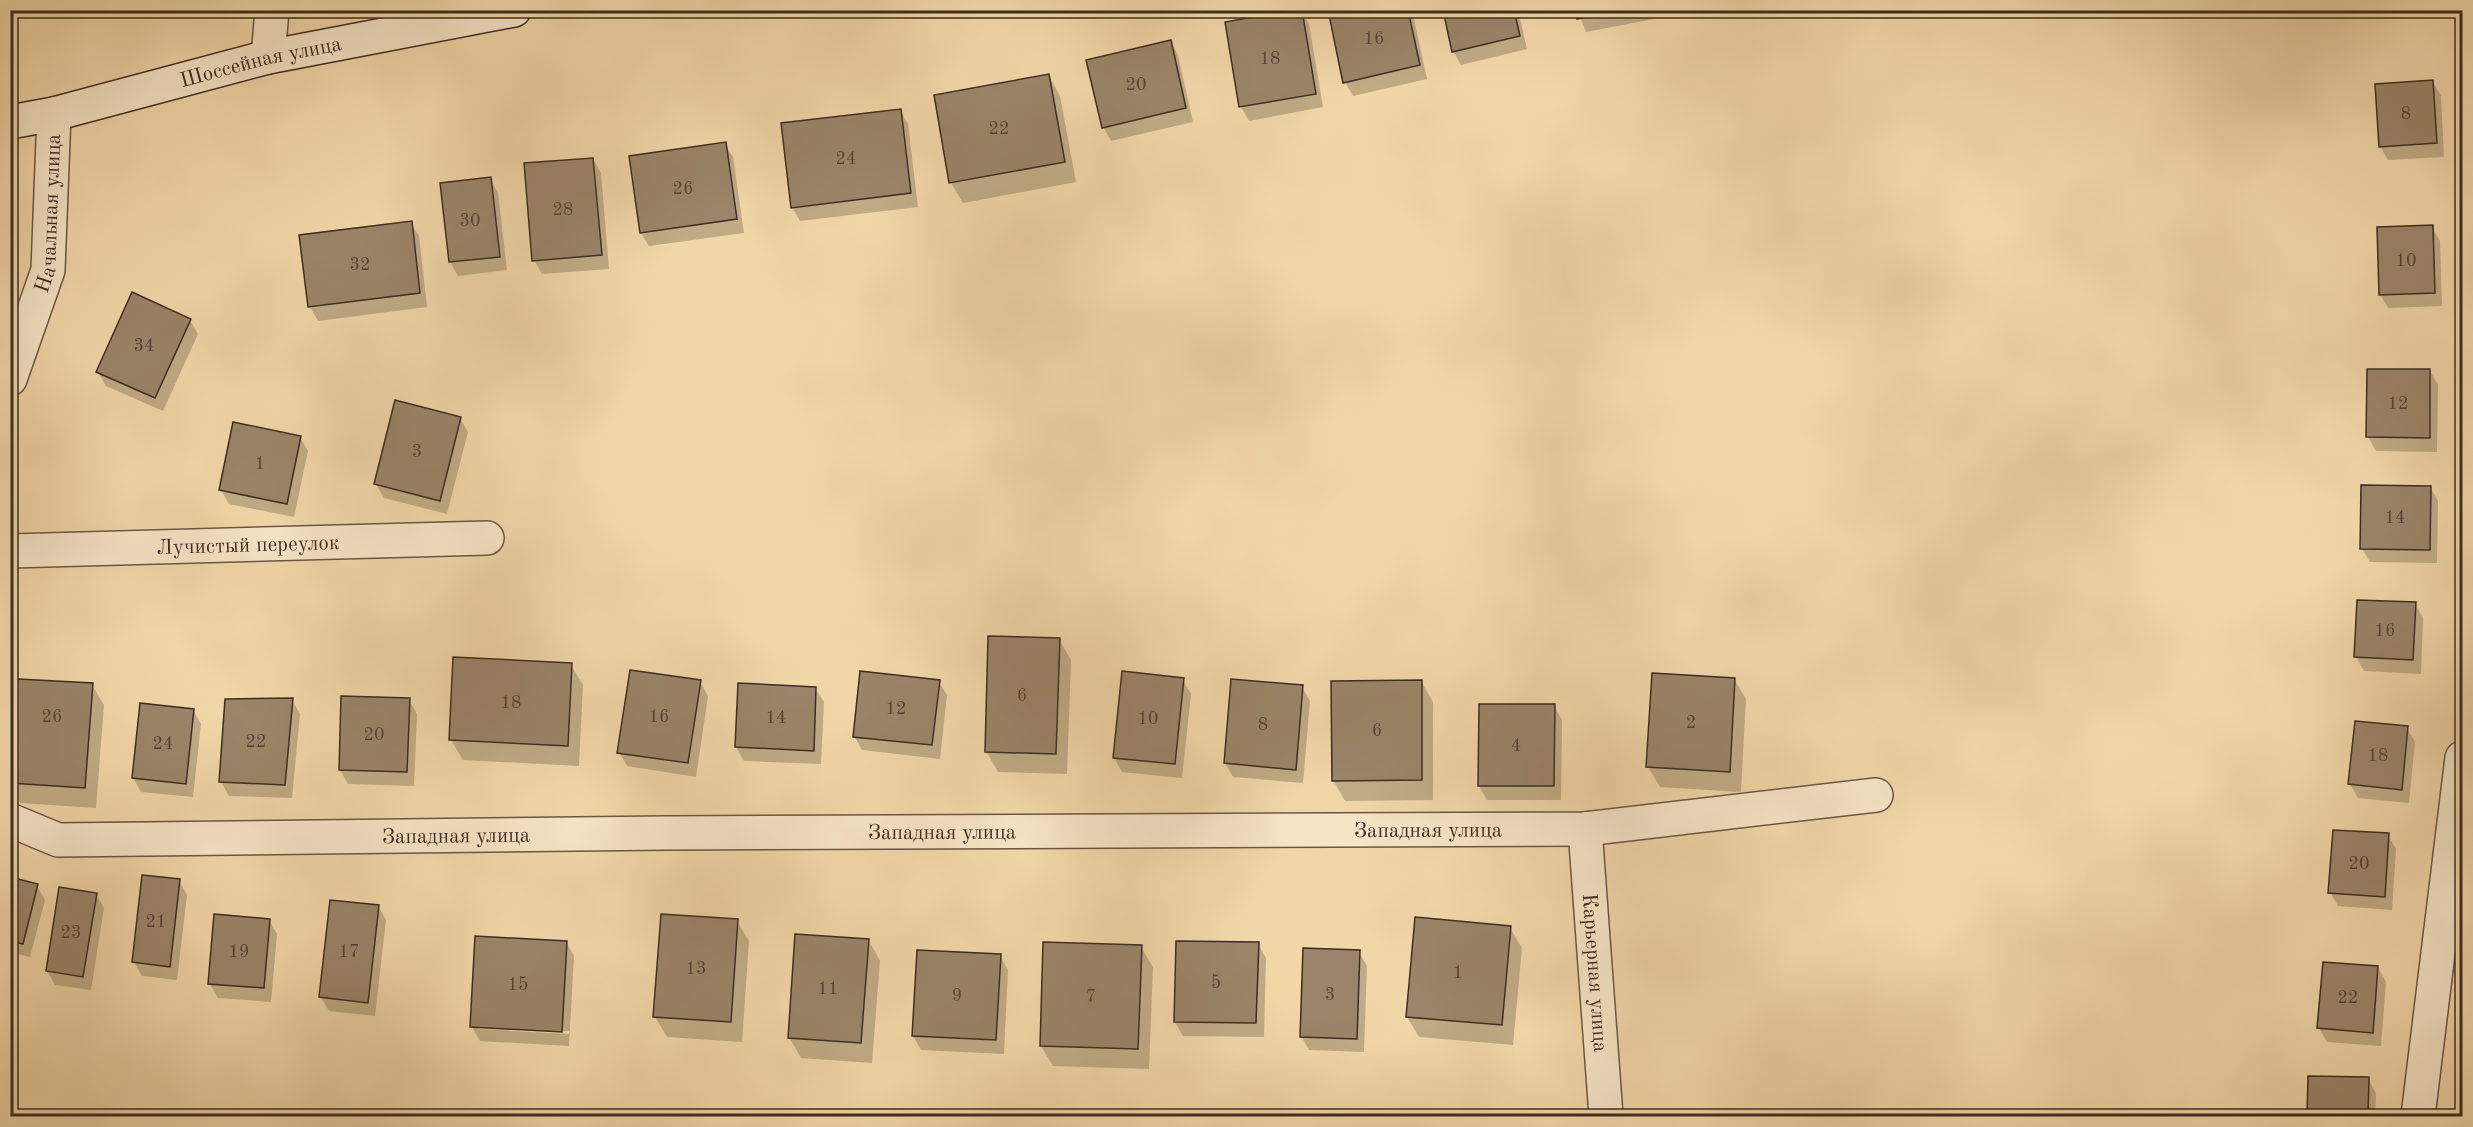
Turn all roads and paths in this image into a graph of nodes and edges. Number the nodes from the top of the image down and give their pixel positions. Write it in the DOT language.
graph roads {
  1 [pos="272,10"];
  2 [pos="514,10"];
  3 [pos="268,57"];
  4 [pos="54,114"];
  5 [pos="10,122"];
  6 [pos="10,379"];
  7 [pos="487,538"];
  8 [pos="10,551"];
  9 [pos="2461,769"];
  10 [pos="1876,795"];
  11 [pos="10,820"];
  12 [pos="1585,829"];
  13 [pos="1606,1116"];
  14 [pos="2418,1116"];
  1 -- 3 [label="street"];
  2 -- 3 [label="street, Шоссейная улица"];
  3 -- 4 [label="street, Шоссейная улица"];
  4 -- 5 [label="street, Шоссейная улица"];
  4 -- 6 [label="street, Начальная улица"];
  7 -- 8 [label="street, Лучистый переулок"];
  9 -- 14 [label="street"];
  10 -- 12 [label="street, Западная улица"];
  11 -- 12 [label="street, Западная улица"];
  12 -- 13 [label="street, Карьерная улица"];
}
